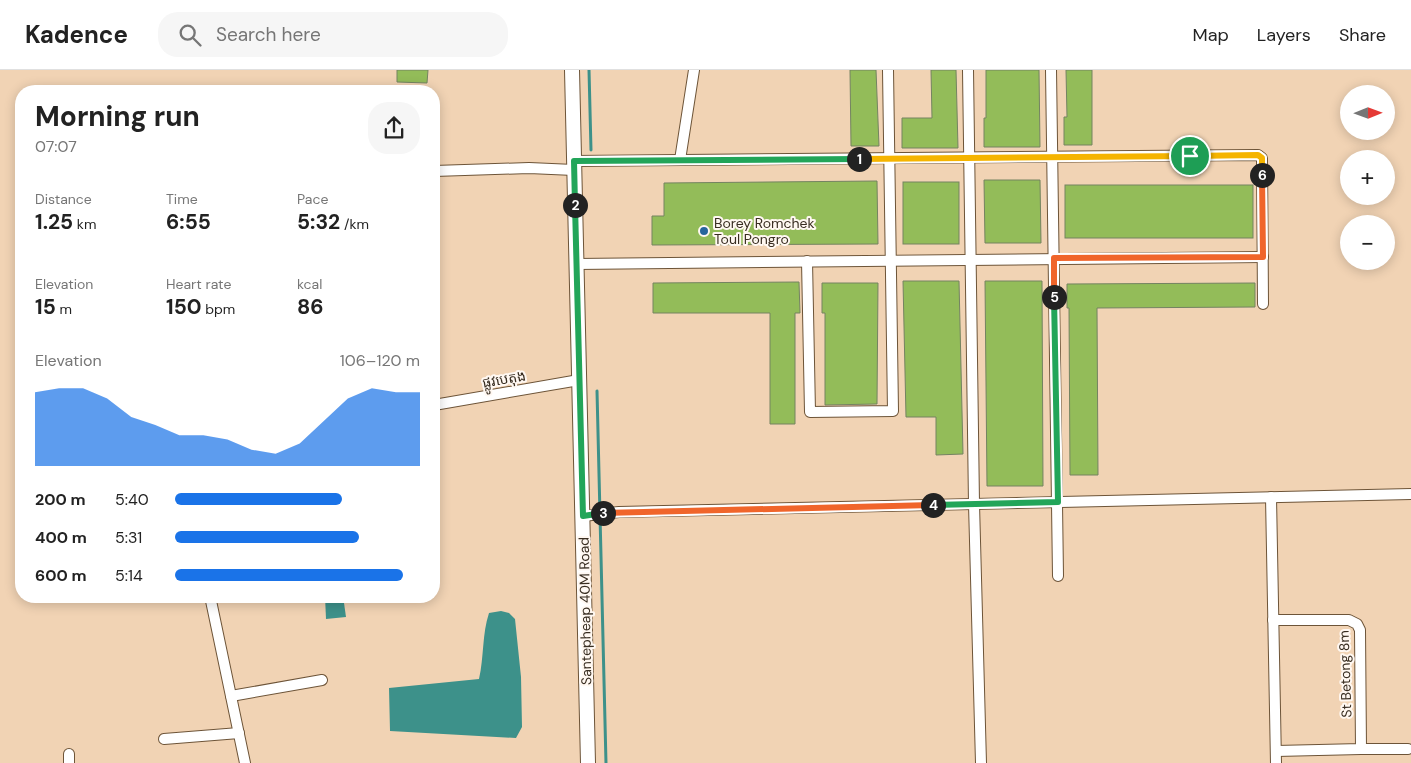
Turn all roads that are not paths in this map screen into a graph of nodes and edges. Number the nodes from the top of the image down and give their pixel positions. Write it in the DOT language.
graph roads {
  1 [pos="572,70"];
  2 [pos="694,70"];
  3 [pos="888,70"];
  4 [pos="968,70"];
  5 [pos="1051,70"];
  6 [pos="1052,157"];
  7 [pos="890,158"];
  8 [pos="968,158"];
  9 [pos="680,160"];
  10 [pos="574,165"];
  11 [pos="440,171"];
  12 [pos="1263,257"];
  13 [pos="1054,258"];
  14 [pos="891,260"];
  15 [pos="970,260"];
  16 [pos="807,262"];
  17 [pos="576,264"];
  18 [pos="1264,304"];
  19 [pos="579,380"];
  20 [pos="440,404"];
  21 [pos="1411,494"];
  22 [pos="1271,497"];
  23 [pos="1058,502"];
  24 [pos="974,504"];
  25 [pos="588,515"];
  26 [pos="1058,576"];
  27 [pos="211,603"];
  28 [pos="1273,620"];
  29 [pos="322,680"];
  30 [pos="231,696"];
  31 [pos="239,733"];
  32 [pos="164,739"];
  33 [pos="1362,749"];
  34 [pos="1408,749"];
  35 [pos="1276,751"];
  36 [pos="245,763"];
  37 [pos="588,763"];
  38 [pos="981,763"];
  39 [pos="1276,763"];
  1 -- 10 [label="main road, Santepheap 40M Road"];
  2 -- 9 [label="street"];
  3 -- 7 [label="street"];
  4 -- 8 [label="street"];
  5 -- 6 [label="street"];
  6 -- 8 [label="street"];
  6 -- 12 [label="street"];
  6 -- 13 [label="street"];
  7 -- 8 [label="street"];
  7 -- 9 [label="street"];
  7 -- 14 [label="street"];
  8 -- 15 [label="street"];
  9 -- 10 [label="street"];
  10 -- 11 [label="street"];
  10 -- 17 [label="main road, Santepheap 40M Road"];
  12 -- 13 [label="street"];
  12 -- 18 [label="street"];
  13 -- 15 [label="street"];
  13 -- 23 [label="street"];
  14 -- 15 [label="street"];
  14 -- 16 [label="street"];
  14 -- 16 [label="street"];
  15 -- 24 [label="street"];
  16 -- 17 [label="street"];
  17 -- 19 [label="main road, Santepheap 40M Road"];
  19 -- 20 [label="street, ផ្លូវបេតុង"];
  19 -- 25 [label="main road, Santepheap 40M Road"];
  21 -- 22 [label="street"];
  22 -- 23 [label="street"];
  22 -- 28 [label="street"];
  23 -- 24 [label="street"];
  23 -- 26 [label="street"];
  24 -- 25 [label="street"];
  24 -- 38 [label="street"];
  25 -- 37 [label="main road, Santepheap 40M Road"];
  27 -- 30 [label="street"];
  28 -- 33 [label="street, St Betong 8m"];
  28 -- 35 [label="street"];
  29 -- 30 [label="street"];
  30 -- 31 [label="street"];
  31 -- 32 [label="street"];
  31 -- 36 [label="street"];
  33 -- 34 [label="street"];
  33 -- 35 [label="street"];
  35 -- 39 [label="street"];
}
